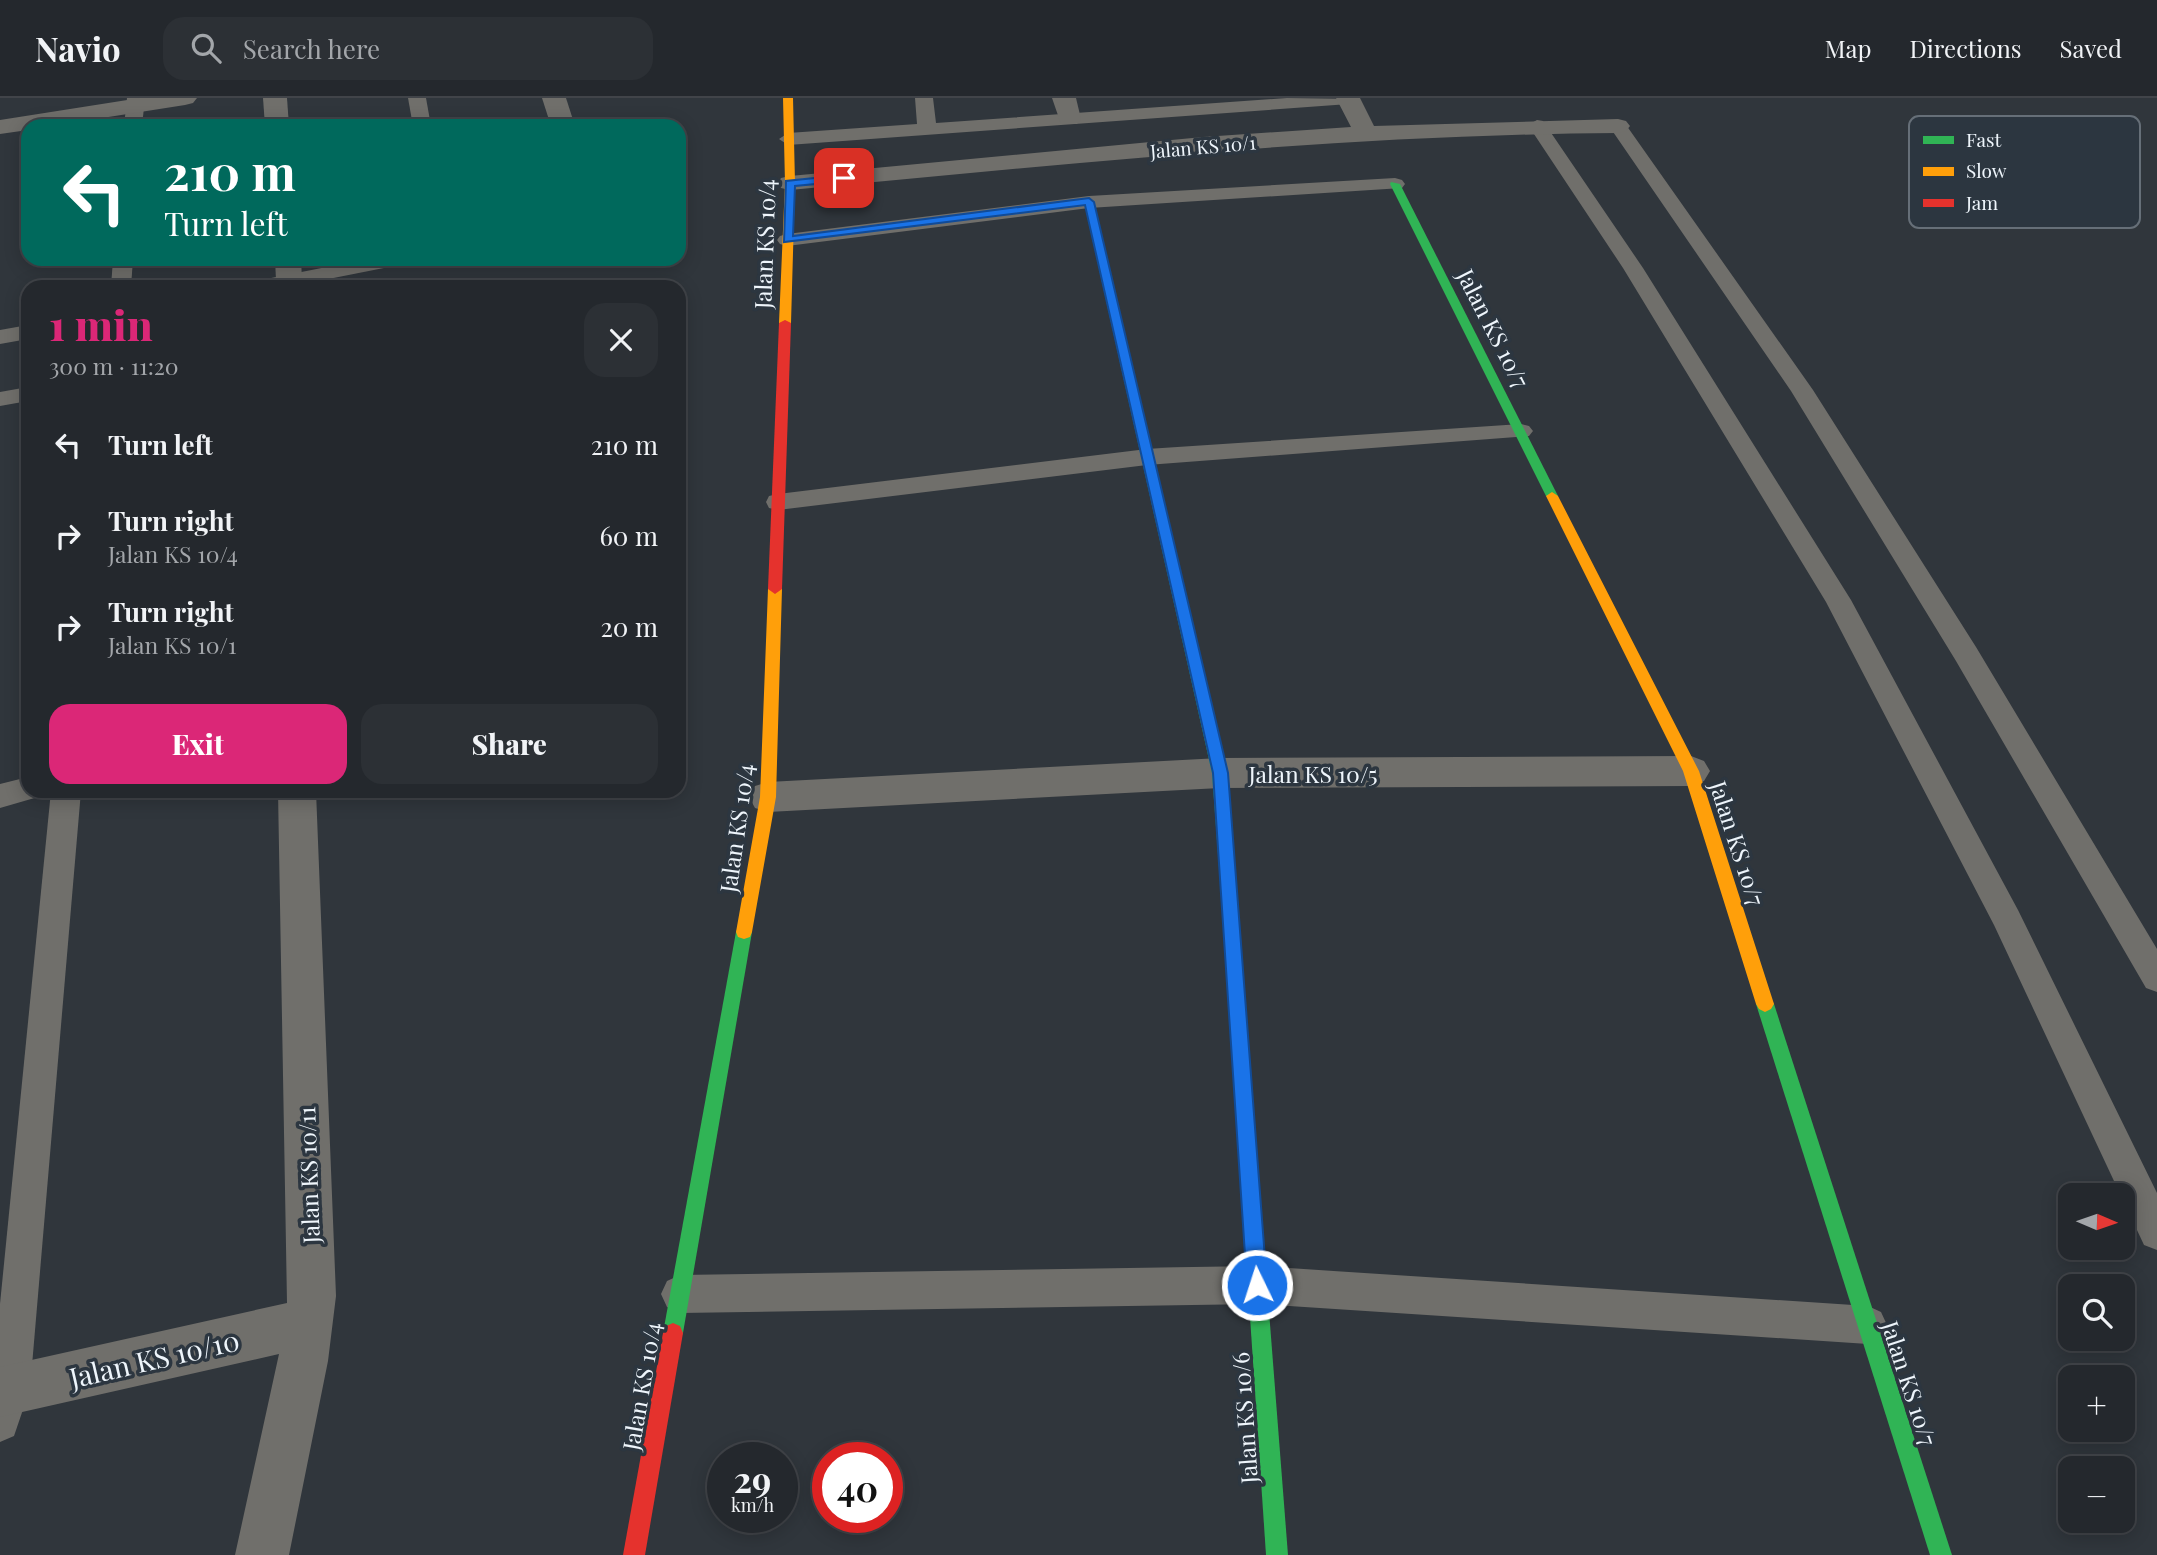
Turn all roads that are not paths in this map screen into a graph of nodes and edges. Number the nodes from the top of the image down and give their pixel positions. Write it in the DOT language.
graph roads {
  1 [pos="185,98"];
  2 [pos="275,98"];
  3 [pos="417,98"];
  4 [pos="554,98"];
  5 [pos="788,98"];
  6 [pos="924,98"];
  7 [pos="1349,99"];
  8 [pos="1192,104"];
  9 [pos="1066,108"];
  10 [pos="135,110"];
  11 [pos="1531,116"];
  12 [pos="1611,117"];
  13 [pos="64,119"];
  14 [pos="276,119"];
  15 [pos="421,119"];
  16 [pos="561,119"];
  17 [pos="21,124"];
  18 [pos="0,127"];
  19 [pos="928,129"];
  20 [pos="1365,131"];
  21 [pos="788,139"];
  22 [pos="790,183"];
  23 [pos="1395,184"];
  24 [pos="1089,202"];
  25 [pos="788,240"];
  26 [pos="328,266"];
  27 [pos="288,270"];
  28 [pos="269,280"];
  29 [pos="21,333"];
  30 [pos="0,337"];
  31 [pos="21,395"];
  32 [pos="0,399"];
  33 [pos="1521,431"];
  34 [pos="1147,457"];
  35 [pos="778,502"];
  36 [pos="1691,771"];
  37 [pos="1220,773"];
  38 [pos="21,791"];
  39 [pos="0,796"];
  40 [pos="768,797"];
  41 [pos="65,798"];
  42 [pos="297,798"];
  43 [pos="2157,978"];
  44 [pos="2157,1231"];
  45 [pos="1257,1285"];
  46 [pos="680,1294"];
  47 [pos="308,1323"];
  48 [pos="1868,1325"];
  49 [pos="4,1401"];
  50 [pos="262,1555"];
  51 [pos="634,1555"];
  52 [pos="1277,1555"];
  53 [pos="1941,1555"];
  1 -- 10 [label="street"];
  2 -- 14 [label="street"];
  3 -- 15 [label="lane"];
  4 -- 16 [label="street"];
  5 -- 21 [label="street, Jalan KS 10/4"];
  6 -- 19 [label="lane"];
  7 -- 8 [label="lane"];
  7 -- 20 [label="street"];
  8 -- 9 [label="lane"];
  9 -- 19 [label="lane"];
  10 -- 13 [label="street"];
  11 -- 12 [label="street, Jalan KS 10/1"];
  11 -- 20 [label="street, Jalan KS 10/1"];
  11 -- 44 [label="lane"];
  12 -- 43 [label="lane"];
  17 -- 18 [label="street"];
  19 -- 21 [label="lane"];
  20 -- 22 [label="street, Jalan KS 10/1"];
  21 -- 22 [label="street, Jalan KS 10/4"];
  22 -- 25 [label="street, Jalan KS 10/4"];
  23 -- 24 [label="lane"];
  23 -- 33 [label="street, Jalan KS 10/7"];
  24 -- 25 [label="lane"];
  24 -- 34 [label="street, Jalan KS 10/6"];
  25 -- 35 [label="street, Jalan KS 10/4"];
  26 -- 27 [label="lane"];
  27 -- 28 [label="lane"];
  29 -- 30 [label="lane"];
  31 -- 32 [label="lane"];
  33 -- 34 [label="lane"];
  33 -- 36 [label="street, Jalan KS 10/7"];
  34 -- 35 [label="lane"];
  34 -- 37 [label="street, Jalan KS 10/6"];
  35 -- 40 [label="street, Jalan KS 10/4"];
  36 -- 37 [label="street, Jalan KS 10/5"];
  36 -- 48 [label="street, Jalan KS 10/7"];
  37 -- 40 [label="street, Jalan KS 10/5"];
  37 -- 45 [label="street, Jalan KS 10/6"];
  38 -- 39 [label="lane"];
  40 -- 46 [label="street, Jalan KS 10/4"];
  41 -- 49 [label="lane"];
  42 -- 47 [label="street, Jalan KS 10/11"];
  45 -- 46 [label="lane"];
  45 -- 48 [label="lane"];
  45 -- 52 [label="street, Jalan KS 10/6"];
  46 -- 51 [label="street, Jalan KS 10/4"];
  47 -- 49 [label="street, Jalan KS 10/10"];
  47 -- 50 [label="street, Jalan KS 10/11"];
  48 -- 53 [label="street, Jalan KS 10/7"];
}
